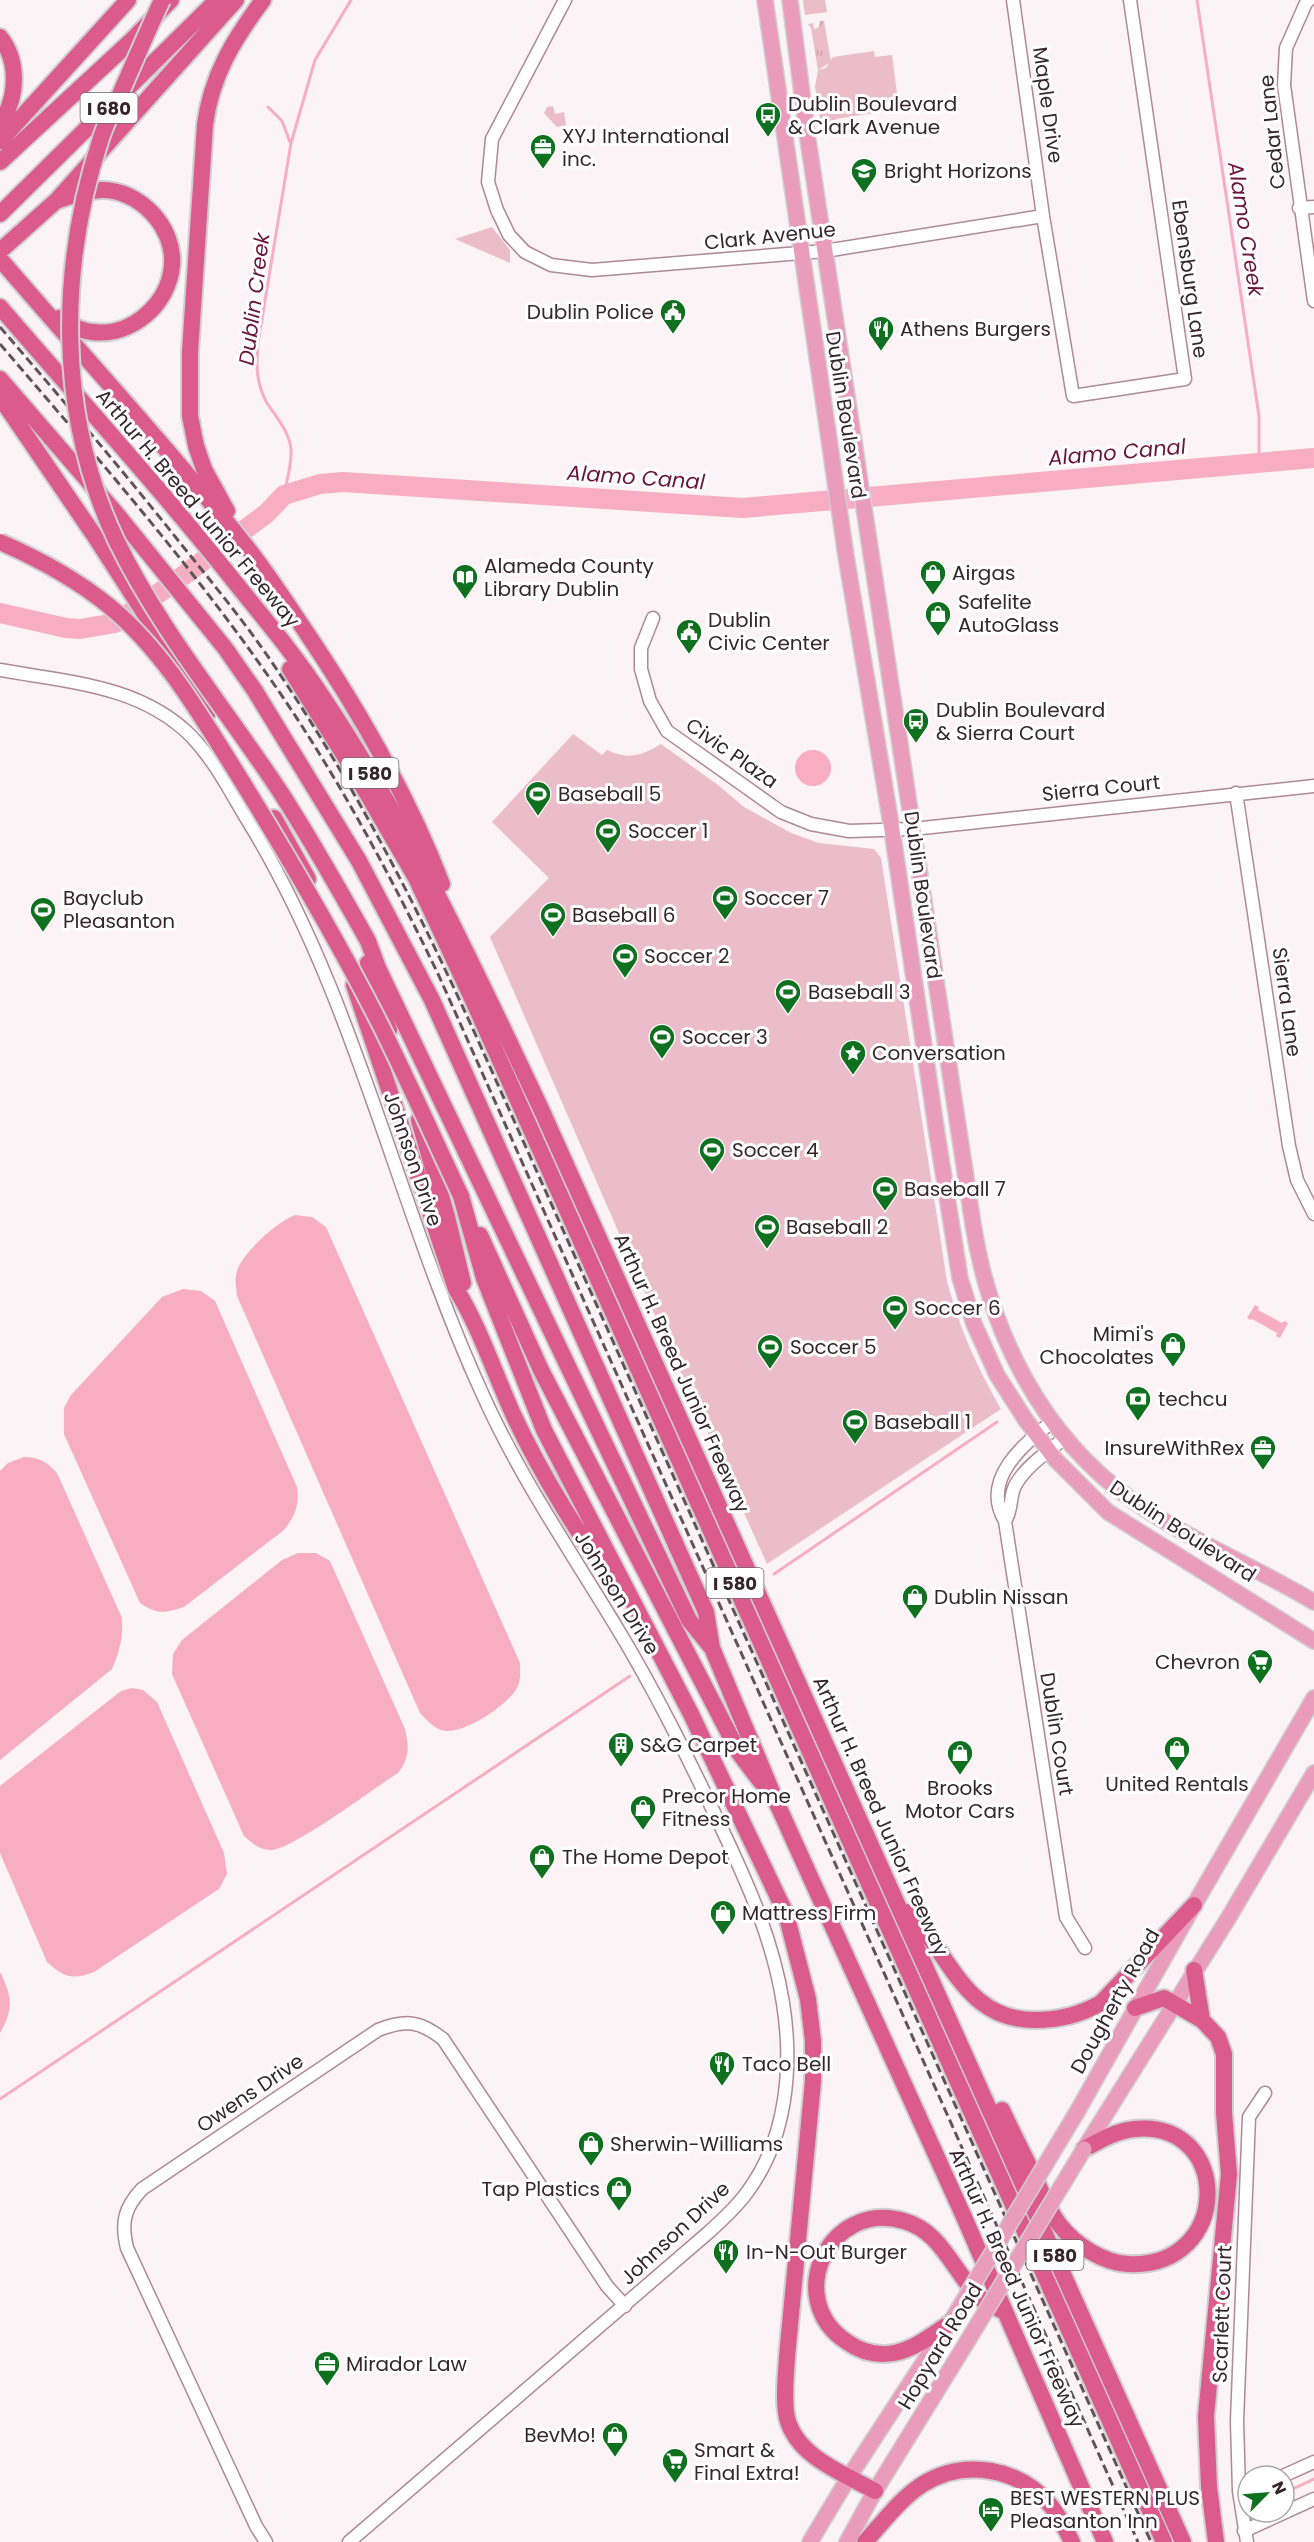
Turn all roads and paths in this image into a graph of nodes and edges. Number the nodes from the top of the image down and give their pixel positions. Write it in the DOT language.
graph roads {
  1 [pos="128,0"];
  2 [pos="162,0"];
  3 [pos="171,0"];
  4 [pos="217,0"];
  5 [pos="236,0"];
  6 [pos="263,0"];
  7 [pos="565,0"];
  8 [pos="765,0"];
  9 [pos="790,0"];
  10 [pos="1014,0"];
  11 [pos="1130,0"];
  12 [pos="1306,1"];
  13 [pos="0,37"];
  14 [pos="0,123"];
  15 [pos="0,141"];
  16 [pos="0,162"];
  17 [pos="56,201"];
  18 [pos="1314,207"];
  19 [pos="1299,208"];
  20 [pos="0,214"];
  21 [pos="1043,216"];
  22 [pos="825,251"];
  23 [pos="0,252"];
  24 [pos="801,252"];
  25 [pos="0,259"];
  26 [pos="25,288"];
  27 [pos="1314,302"];
  28 [pos="0,307"];
  29 [pos="0,378"];
  30 [pos="0,398"];
  31 [pos="212,495"];
  32 [pos="0,542"];
  33 [pos="653,618"];
  34 [pos="279,637"];
  35 [pos="0,670"];
  36 [pos="1314,786"];
  37 [pos="1236,793"];
  38 [pos="913,829"];
  39 [pos="892,830"];
  40 [pos="451,917"];
  41 [pos="373,968"];
  42 [pos="940,1148"];
  43 [pos="1314,1214"];
  44 [pos="973,1224"];
  45 [pos="491,1275"];
  46 [pos="468,1309"];
  47 [pos="1053,1421"];
  48 [pos="1036,1434"];
  49 [pos="1066,1437"];
  50 [pos="1049,1451"];
  51 [pos="1005,1521"];
  52 [pos="1314,1602"];
  53 [pos="1314,1641"];
  54 [pos="654,1643"];
  55 [pos="712,1648"];
  56 [pos="1314,1698"];
  57 [pos="1314,1773"];
  58 [pos="775,1799"];
  59 [pos="896,1899"];
  60 [pos="1194,1905"];
  61 [pos="1085,1947"];
  62 [pos="926,1967"];
  63 [pos="1194,1970"];
  64 [pos="1173,2004"];
  65 [pos="1135,2008"];
  66 [pos="1202,2020"];
  67 [pos="1265,2093"];
  68 [pos="1088,2145"];
  69 [pos="625,2306"];
  70 [pos="1006,2313"];
  71 [pos="950,2323"];
  72 [pos="1314,2462"];
  73 [pos="1241,2464"];
  74 [pos="1296,2470"];
  75 [pos="849,2476"];
  76 [pos="875,2491"];
  77 [pos="1314,2499"];
  78 [pos="1246,2536"];
  79 [pos="266,2542"];
  80 [pos="349,2542"];
  81 [pos="810,2542"];
  82 [pos="847,2542"];
  83 [pos="865,2542"];
  84 [pos="1072,2542"];
  85 [pos="1104,2542"];
  86 [pos="1164,2542"];
  87 [pos="1184,2542"];
  88 [pos="1216,2542"];
  1 -- 15 [label="highway"];
  2 -- 41 [label="highway, bridge"];
  3 -- 16 [label="highway, I 680"];
  4 -- 20 [label="highway, I 680"];
  5 -- 17 [label="highway"];
  6 -- 31 [label="highway"];
  7 -- 24 [label="street, Clark Avenue"];
  8 -- 24 [label="main road, Dublin Boulevard"];
  9 -- 22 [label="main road, Dublin Boulevard"];
  10 -- 21 [label="street, Maple Drive"];
  11 -- 21 [label="street, Ebensburg Lane"];
  12 -- 19 [label="street, Cedar Lane"];
  13 -- 14 [label="highway"];
  17 -- 23 [label="highway"];
  17 -- 26 [label="highway"];
  18 -- 19 [label="street"];
  19 -- 27 [label="street, Cedar Lane"];
  21 -- 22 [label="street, Clark Avenue"];
  22 -- 24 [label="street, Clark Avenue"];
  22 -- 38 [label="main road, Dublin Boulevard"];
  24 -- 39 [label="main road, Dublin Boulevard"];
  25 -- 26 [label="highway"];
  26 -- 31 [label="highway"];
  28 -- 34 [label="highway, Arthur H. Breed Junior Freeway / I 580"];
  29 -- 55 [label="highway, Arthur H. Breed Junior Freeway / I 580"];
  30 -- 46 [label="highway"];
  31 -- 40 [label="highway"];
  32 -- 45 [label="highway, bridge"];
  33 -- 39 [label="street, Civic Plaza"];
  34 -- 40 [label="highway, Arthur H. Breed Junior Freeway / I 580"];
  34 -- 86 [label="highway, I 580"];
  35 -- 69 [label="street, Johnson Drive"];
  36 -- 37 [label="street, Sierra Court"];
  37 -- 38 [label="street, Sierra Court"];
  37 -- 43 [label="street, Sierra Lane"];
  38 -- 39 [label="street, Sierra Court"];
  38 -- 44 [label="main road, Dublin Boulevard"];
  39 -- 42 [label="main road, Dublin Boulevard"];
  40 -- 59 [label="highway, Arthur H. Breed Junior Freeway / I 580"];
  41 -- 46 [label="highway"];
  41 -- 55 [label="highway"];
  42 -- 44 [label="main road"];
  42 -- 48 [label="main road, Dublin Boulevard"];
  44 -- 47 [label="main road, Dublin Boulevard"];
  45 -- 54 [label="highway"];
  45 -- 58 [label="highway"];
  46 -- 54 [label="highway"];
  47 -- 48 [label="street, Dublin Court"];
  47 -- 49 [label="main road, Dublin Boulevard"];
  48 -- 50 [label="main road, Dublin Boulevard"];
  48 -- 51 [label="street, Dublin Court"];
  49 -- 50 [label="street, Dublin Court"];
  49 -- 52 [label="main road, Dublin Boulevard"];
  50 -- 51 [label="street, Dublin Court"];
  50 -- 53 [label="main road, Dublin Boulevard"];
  51 -- 61 [label="street, Dublin Court"];
  54 -- 75 [label="highway"];
  55 -- 58 [label="highway, Arthur H. Breed Junior Freeway / I 580"];
  56 -- 60 [label="main road, Dougherty Road"];
  57 -- 63 [label="main road"];
  58 -- 70 [label="highway, Arthur H. Breed Junior Freeway / I 580"];
  59 -- 60 [label="highway"];
  59 -- 62 [label="highway, Arthur H. Breed Junior Freeway / I 580"];
  60 -- 65 [label="main road, Dougherty Road"];
  62 -- 68 [label="highway"];
  62 -- 87 [label="highway, Arthur H. Breed Junior Freeway / I 580"];
  63 -- 64 [label="main road"];
  63 -- 66 [label="highway"];
  64 -- 65 [label="highway"];
  64 -- 66 [label="highway"];
  64 -- 68 [label="main road"];
  65 -- 71 [label="main road, Dougherty Road, bridge"];
  66 -- 88 [label="highway"];
  67 -- 73 [label="street, Scarlett Court"];
  68 -- 76 [label="main road, Hopyard Road, bridge"];
  69 -- 79 [label="street, Owens Drive"];
  69 -- 80 [label="street, Johnson Drive"];
  70 -- 71 [label="highway"];
  70 -- 85 [label="highway, Arthur H. Breed Junior Freeway / I 580"];
  71 -- 75 [label="main road, Hopyard Road"];
  72 -- 74 [label="street"];
  75 -- 76 [label="highway"];
  75 -- 81 [label="main road, Hopyard Road"];
  76 -- 82 [label="main road, Hopyard Road"];
  77 -- 78 [label="street"];
  83 -- 84 [label="highway"];
}
